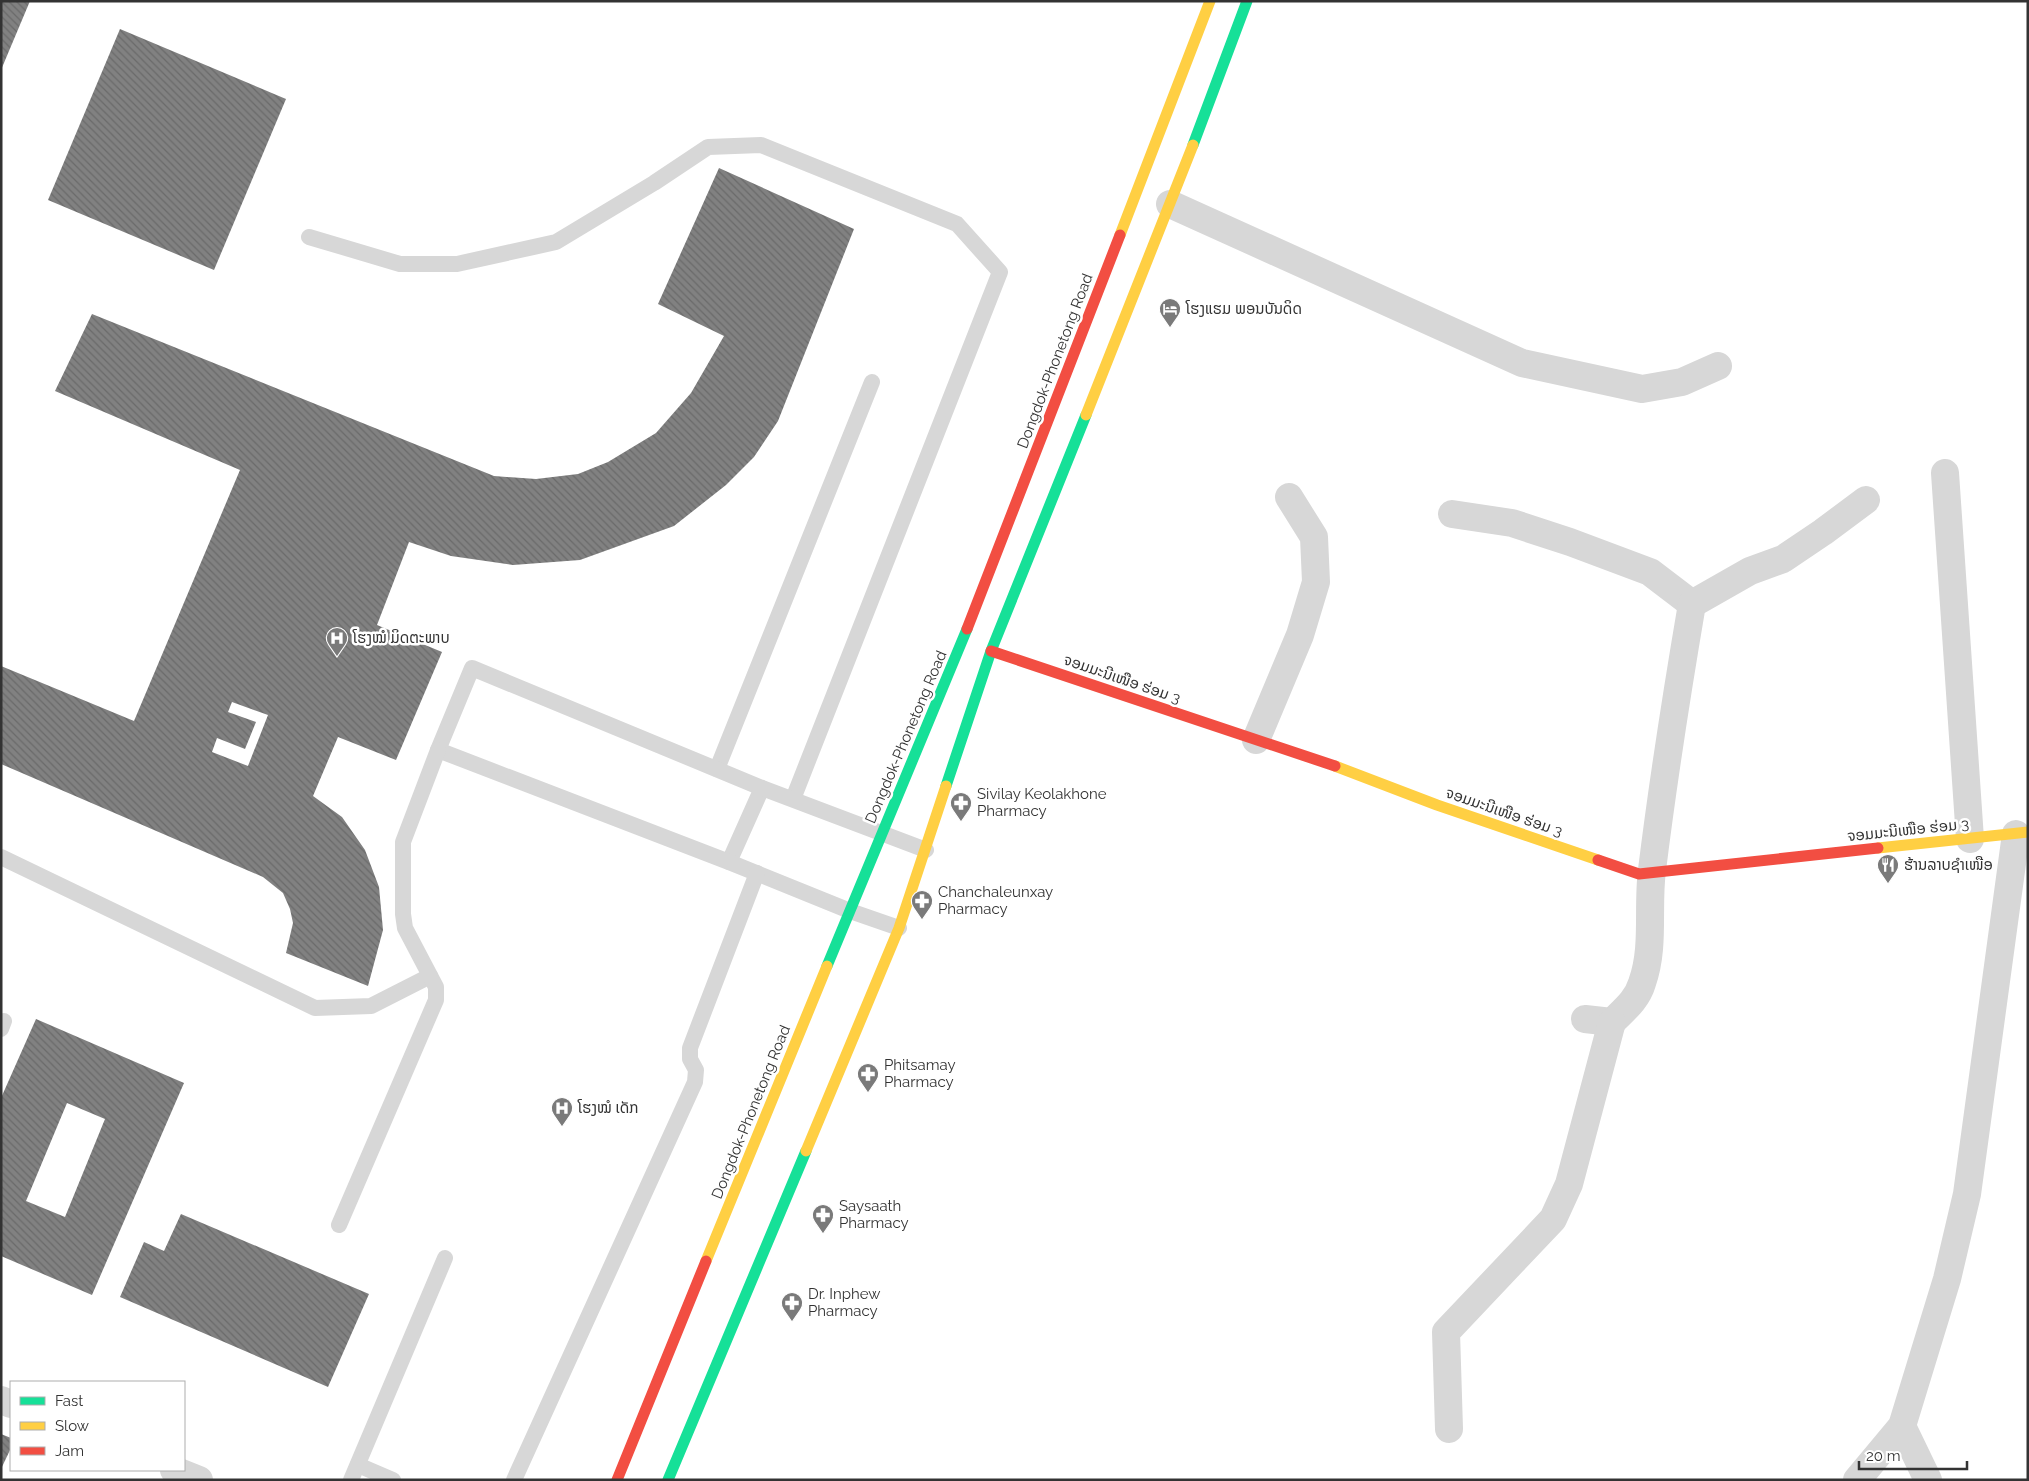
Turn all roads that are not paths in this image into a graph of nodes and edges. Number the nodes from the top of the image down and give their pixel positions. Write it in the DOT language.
graph roads {
  1 [pos="1210,1"];
  2 [pos="1247,1"];
  3 [pos="1170,204"];
  4 [pos="309,238"];
  5 [pos="1718,366"];
  6 [pos="872,382"];
  7 [pos="1945,473"];
  8 [pos="1288,497"];
  9 [pos="1866,500"];
  10 [pos="1452,514"];
  11 [pos="1692,604"];
  12 [pos="991,651"];
  13 [pos="1256,740"];
  14 [pos="438,750"];
  15 [pos="717,769"];
  16 [pos="762,788"];
  17 [pos="793,800"];
  18 [pos="882,832"];
  19 [pos="2022,833"];
  20 [pos="1970,839"];
  21 [pos="926,850"];
  22 [pos="1,857"];
  23 [pos="729,862"];
  24 [pos="757,873"];
  25 [pos="1652,874"];
  26 [pos="850,912"];
  27 [pos="900,928"];
  28 [pos="430,976"];
  29 [pos="1585,1019"];
  30 [pos="1612,1022"];
  31 [pos="339,1225"];
  32 [pos="445,1258"];
  33 [pos="1902,1426"];
  34 [pos="1448,1429"];
  35 [pos="358,1464"];
  36 [pos="176,1471"];
  37 [pos="199,1480"];
  38 [pos="351,1480"];
  39 [pos="393,1480"];
  40 [pos="514,1480"];
  41 [pos="617,1480"];
  42 [pos="668,1480"];
  43 [pos="1857,1480"];
  44 [pos="1928,1480"];
  1 -- 18 [label="main road, Dongdok-Phonetong Road"];
  2 -- 3 [label="main road"];
  3 -- 5 [label="street"];
  3 -- 12 [label="main road"];
  4 -- 17 [label="lane"];
  6 -- 15 [label="lane"];
  7 -- 20 [label="street"];
  8 -- 13 [label="street"];
  9 -- 11 [label="street"];
  10 -- 11 [label="street"];
  11 -- 25 [label="street"];
  12 -- 13 [label="main road, ຈອມມະນີເໜືອ ຮ່ອມ 3"];
  12 -- 21 [label="main road"];
  13 -- 25 [label="main road, ຈອມມະນີເໜືອ ຮ່ອມ 3"];
  14 -- 15 [label="lane"];
  14 -- 23 [label="lane"];
  14 -- 28 [label="lane"];
  15 -- 16 [label="lane"];
  16 -- 17 [label="lane"];
  16 -- 23 [label="lane"];
  17 -- 18 [label="lane"];
  18 -- 21 [label="lane"];
  18 -- 26 [label="main road, Dongdok-Phonetong Road"];
  19 -- 20 [label="main road, ຈອມມະນີເໜືອ ຮ່ອມ 3"];
  19 -- 33 [label="street"];
  20 -- 25 [label="main road, ຈອມມະນີເໜືອ ຮ່ອມ 3"];
  21 -- 27 [label="main road"];
  22 -- 28 [label="lane"];
  23 -- 24 [label="lane"];
  24 -- 26 [label="lane"];
  24 -- 40 [label="lane"];
  25 -- 30 [label="street"];
  26 -- 27 [label="lane"];
  26 -- 41 [label="main road, Dongdok-Phonetong Road"];
  27 -- 42 [label="main road"];
  28 -- 31 [label="lane"];
  29 -- 30 [label="street"];
  30 -- 34 [label="street"];
  32 -- 35 [label="lane"];
  33 -- 43 [label="street"];
  33 -- 44 [label="street"];
  35 -- 38 [label="lane"];
  35 -- 39 [label="lane"];
  36 -- 37 [label="street"];
}
